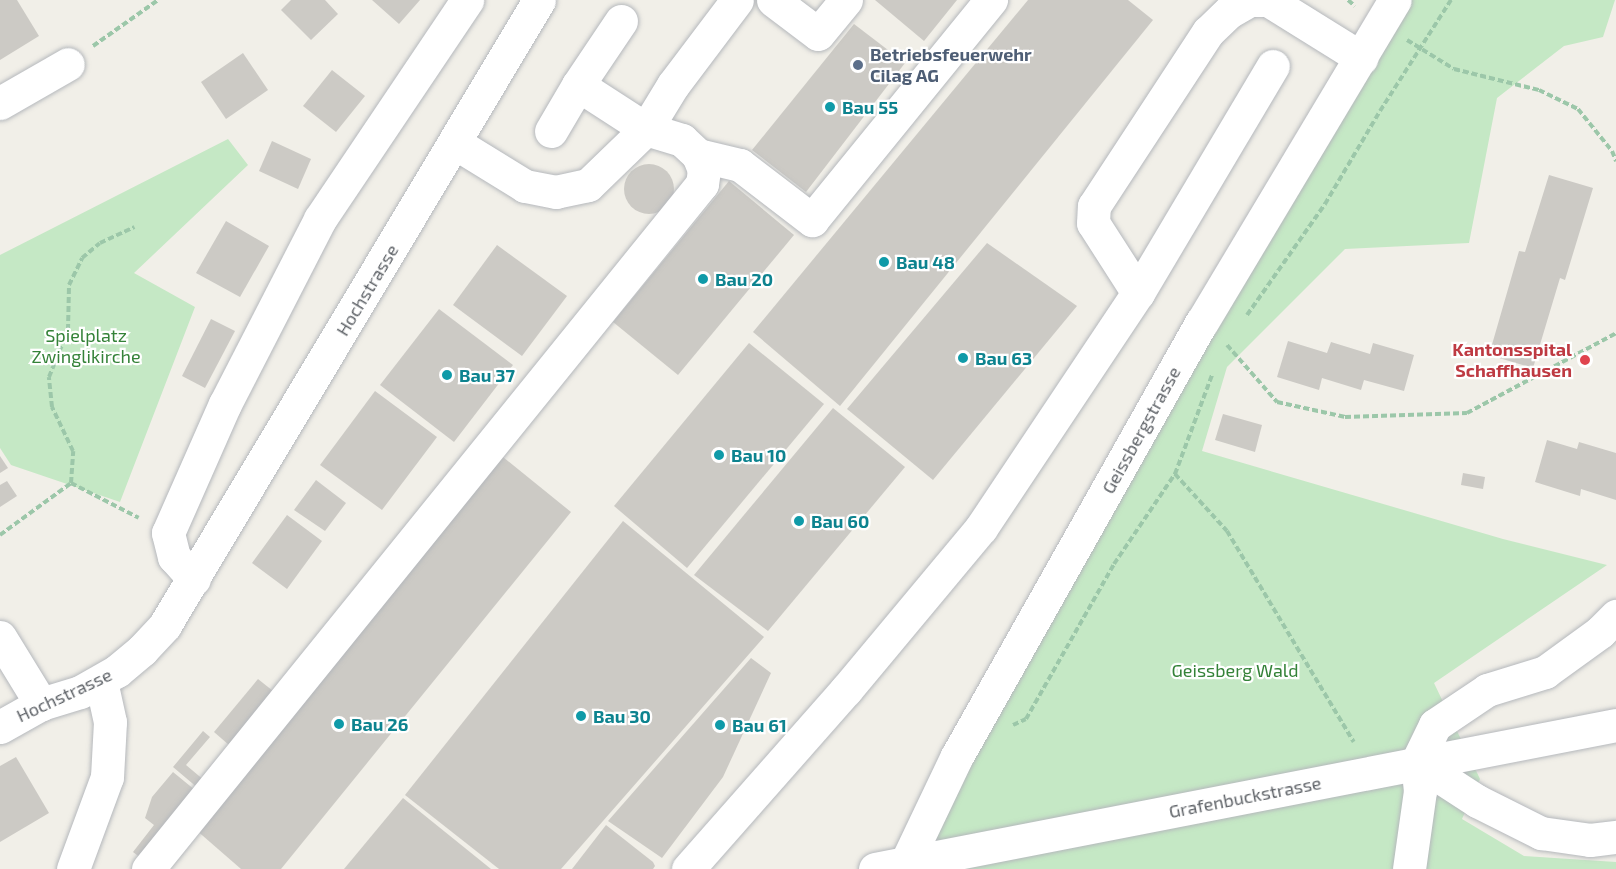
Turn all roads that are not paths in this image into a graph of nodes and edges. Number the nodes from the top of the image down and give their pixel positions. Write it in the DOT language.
graph roads {
  1 [pos="467,0"];
  2 [pos="539,0"];
  3 [pos="738,0"];
  4 [pos="773,0"];
  5 [pos="846,0"];
  6 [pos="991,0"];
  7 [pos="1266,0"];
  8 [pos="1388,12"];
  9 [pos="621,21"];
  10 [pos="1361,58"];
  11 [pos="68,64"];
  12 [pos="1273,66"];
  13 [pos="578,85"];
  14 [pos="0,103"];
  15 [pos="646,129"];
  16 [pos="550,131"];
  17 [pos="455,143"];
  18 [pos="698,155"];
  19 [pos="1138,293"];
  20 [pos="194,579"];
  21 [pos="1616,616"];
  22 [pos="0,637"];
  23 [pos="100,681"];
  24 [pos="40,704"];
  25 [pos="1616,725"];
  26 [pos="0,727"];
  27 [pos="1417,762"];
  28 [pos="1616,837"];
  29 [pos="905,866"];
  30 [pos="73,869"];
  31 [pos="148,869"];
  32 [pos="688,869"];
  33 [pos="875,869"];
  34 [pos="1409,869"];
  1 -- 20 [label="street"];
  2 -- 17 [label="street, Hochstrasse"];
  3 -- 15 [label="street"];
  4 -- 5 [label="street"];
  6 -- 18 [label="street"];
  7 -- 10 [label="street"];
  7 -- 19 [label="street"];
  8 -- 10 [label="street, Geissbergstrasse"];
  9 -- 13 [label="street"];
  10 -- 29 [label="street, Geissbergstrasse"];
  11 -- 14 [label="street"];
  12 -- 19 [label="street"];
  13 -- 15 [label="street"];
  13 -- 16 [label="street"];
  15 -- 17 [label="street"];
  15 -- 18 [label="street"];
  17 -- 20 [label="street, Hochstrasse"];
  18 -- 31 [label="street"];
  19 -- 32 [label="street"];
  20 -- 23 [label="street, Hochstrasse"];
  21 -- 27 [label="street"];
  22 -- 24 [label="street"];
  23 -- 24 [label="street, Hochstrasse"];
  23 -- 30 [label="street"];
  24 -- 26 [label="street, Hochstrasse"];
  25 -- 27 [label="street, Grafenbuckstrasse"];
  27 -- 28 [label="street"];
  27 -- 29 [label="street, Grafenbuckstrasse"];
  27 -- 34 [label="street"];
  29 -- 33 [label="street, Grafenbuckstrasse"];
}
